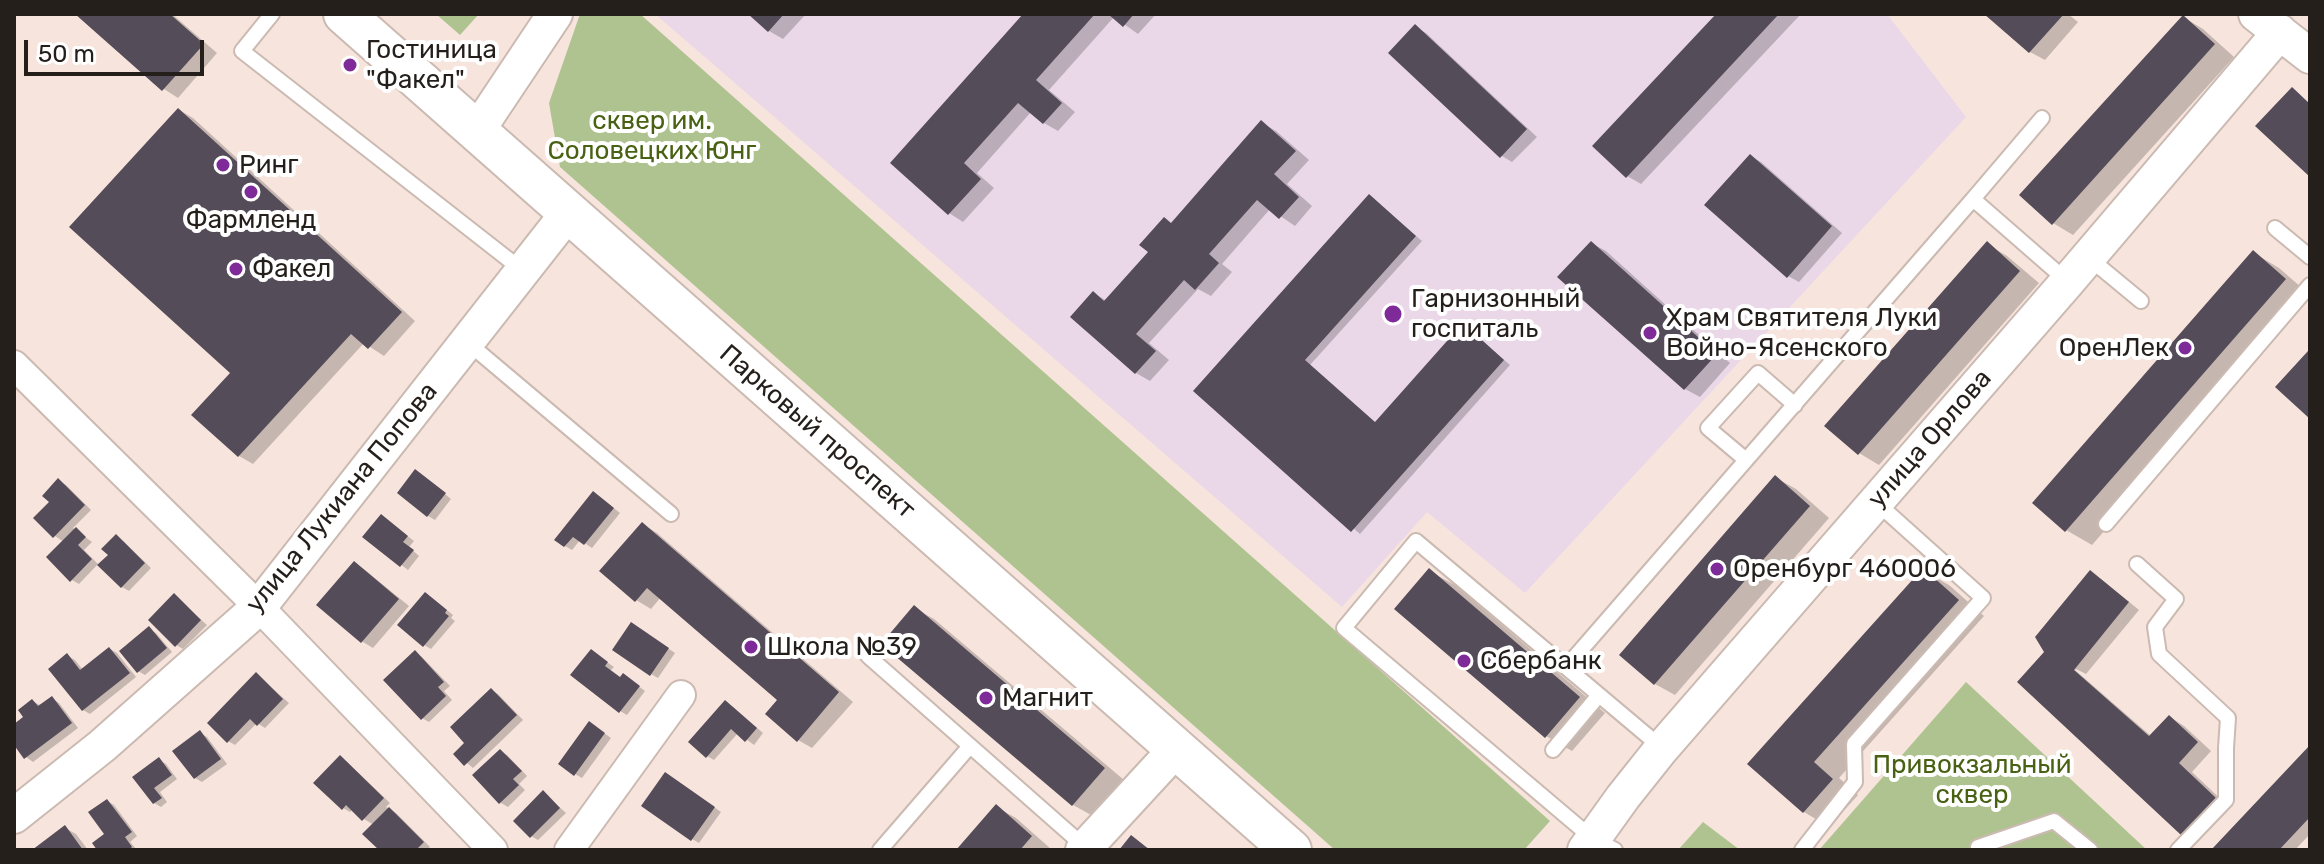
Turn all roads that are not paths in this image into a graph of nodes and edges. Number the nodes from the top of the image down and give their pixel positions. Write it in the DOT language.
graph roads {
  1 [pos="272,14"];
  2 [pos="344,14"];
  3 [pos="555,14"];
  4 [pos="2268,23"];
  5 [pos="2310,56"];
  6 [pos="2042,118"];
  7 [pos="477,131"];
  8 [pos="1973,199"];
  9 [pos="568,213"];
  10 [pos="2275,228"];
  11 [pos="2310,257"];
  12 [pos="2078,269"];
  13 [pos="522,271"];
  14 [pos="2310,285"];
  15 [pos="2141,301"];
  16 [pos="467,341"];
  17 [pos="14,365"];
  18 [pos="1795,405"];
  19 [pos="1746,460"];
  20 [pos="1875,502"];
  21 [pos="671,514"];
  22 [pos="2106,524"];
  23 [pos="2137,564"];
  24 [pos="259,607"];
  25 [pos="868,656"];
  26 [pos="1567,666"];
  27 [pos="681,695"];
  28 [pos="1599,695"];
  29 [pos="970,746"];
  30 [pos="1177,748"];
  31 [pos="1662,748"];
  32 [pos="1553,750"];
  33 [pos="14,816"];
  34 [pos="1597,846"];
  35 [pos="1084,849"];
  36 [pos="1976,849"];
  37 [pos="493,850"];
  38 [pos="569,850"];
  39 [pos="880,850"];
  40 [pos="1291,850"];
  41 [pos="1802,850"];
  42 [pos="2090,850"];
  43 [pos="2178,850"];
  1 -- 13 [label="lane"];
  2 -- 7 [label="main road, Парковый проспект"];
  3 -- 7 [label="street"];
  4 -- 5 [label="street"];
  4 -- 12 [label="street, улица Орлова"];
  6 -- 8 [label="lane"];
  7 -- 9 [label="main road, Парковый проспект"];
  8 -- 12 [label="lane"];
  8 -- 18 [label="lane"];
  9 -- 13 [label="street, улица Лукиана Попова"];
  9 -- 30 [label="main road, Парковый проспект"];
  10 -- 11 [label="lane"];
  12 -- 15 [label="lane"];
  12 -- 20 [label="street, улица Орлова"];
  13 -- 16 [label="street, улица Лукиана Попова"];
  14 -- 22 [label="lane"];
  16 -- 21 [label="lane"];
  16 -- 24 [label="street, улица Лукиана Попова"];
  17 -- 24 [label="street"];
  18 -- 19 [label="lane"];
  18 -- 19 [label="lane"];
  19 -- 26 [label="lane"];
  20 -- 31 [label="street, улица Орлова"];
  20 -- 41 [label="lane"];
  23 -- 43 [label="lane"];
  24 -- 33 [label="street, улица Лукиана Попова"];
  24 -- 37 [label="street"];
  25 -- 29 [label="lane"];
  26 -- 28 [label="lane"];
  26 -- 34 [label="lane"];
  27 -- 38 [label="street"];
  28 -- 31 [label="lane"];
  28 -- 32 [label="lane"];
  29 -- 35 [label="lane"];
  29 -- 39 [label="lane"];
  30 -- 35 [label="street"];
  30 -- 40 [label="main road, Парковый проспект"];
  31 -- 34 [label="street, улица Орлова"];
  36 -- 42 [label="lane"];
}
